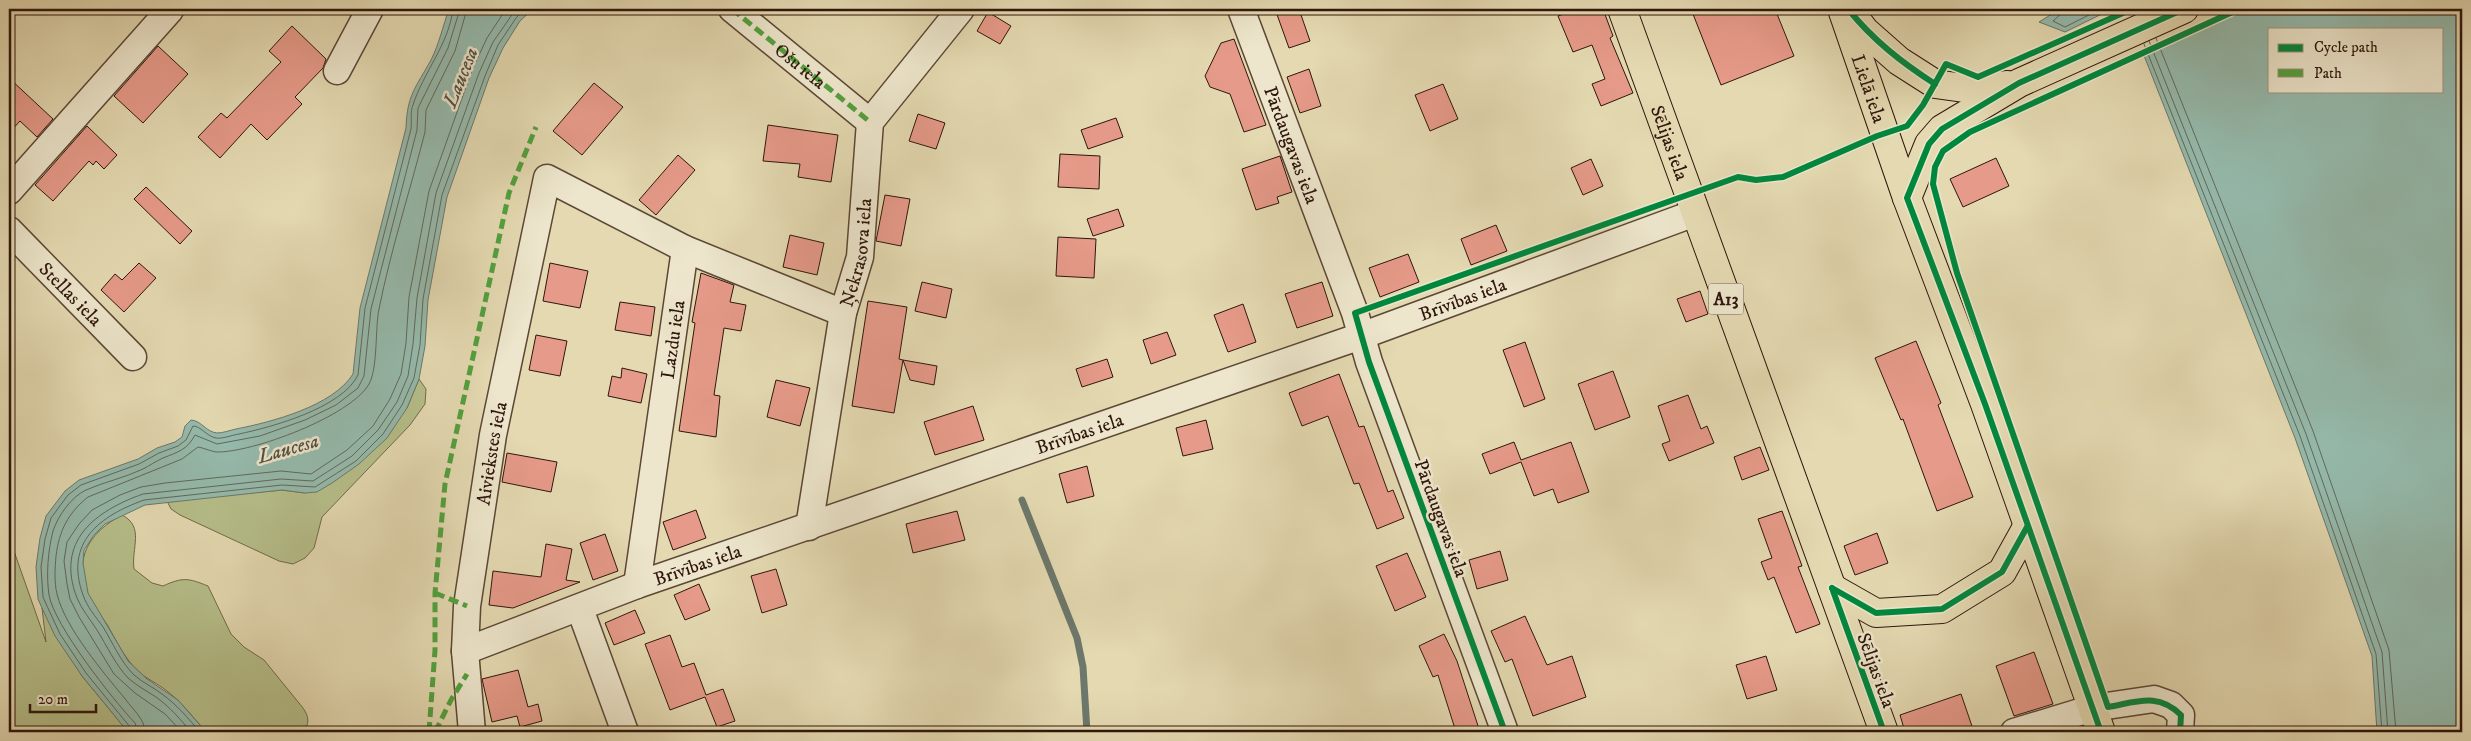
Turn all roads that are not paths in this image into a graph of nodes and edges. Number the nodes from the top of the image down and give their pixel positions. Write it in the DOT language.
graph roads {
  1 [pos="370,9"];
  2 [pos="732,9"];
  3 [pos="961,9"];
  4 [pos="1241,9"];
  5 [pos="1622,9"];
  6 [pos="1842,9"];
  7 [pos="1848,9"];
  8 [pos="2184,9"];
  9 [pos="170,10"];
  10 [pos="336,71"];
  11 [pos="2019,83"];
  12 [pos="870,122"];
  13 [pos="9,191"];
  14 [pos="1907,198"];
  15 [pos="1695,213"];
  16 [pos="9,230"];
  17 [pos="685,249"];
  18 [pos="843,313"];
  19 [pos="1361,336"];
  20 [pos="133,357"];
  21 [pos="809,526"];
  22 [pos="2027,527"];
  23 [pos="637,585"];
  24 [pos="1832,588"];
  25 [pos="580,609"];
  26 [pos="465,651"];
  27 [pos="2097,720"];
  28 [pos="472,732"];
  29 [pos="624,732"];
  30 [pos="1505,732"];
  31 [pos="1884,732"];
  32 [pos="2014,732"];
  33 [pos="2180,732"];
  1 -- 10 [label="street"];
  2 -- 12 [label="street, Ošu iela"];
  3 -- 12 [label="street"];
  4 -- 19 [label="street, Pārdaugavas iela"];
  5 -- 15 [label="main road, Sēlijas iela / A13"];
  6 -- 14 [label="main road, Lielā iela"];
  7 -- 11 [label="main road"];
  8 -- 11 [label="main road"];
  9 -- 13 [label="street"];
  11 -- 14 [label="main road"];
  12 -- 18 [label="street, Ņekrasova iela"];
  14 -- 22 [label="main road, Lielā iela"];
  15 -- 19 [label="street, Brīvības iela"];
  15 -- 24 [label="main road, Sēlijas iela / A13"];
  16 -- 20 [label="street, Stellas iela"];
  17 -- 18 [label="street"];
  17 -- 23 [label="street, Lazdu iela"];
  17 -- 26 [label="street, Aiviekstes iela"];
  18 -- 21 [label="street, Ņekrasova iela"];
  19 -- 21 [label="street, Brīvības iela"];
  19 -- 30 [label="street, Pārdaugavas iela"];
  21 -- 23 [label="street, Brīvības iela"];
  22 -- 24 [label="main road, Sēlijas iela"];
  22 -- 27 [label="main road, Lielā iela"];
  23 -- 25 [label="street, Brīvības iela"];
  24 -- 31 [label="main road, Sēlijas iela"];
  25 -- 26 [label="street, Brīvības iela"];
  25 -- 29 [label="street"];
  26 -- 28 [label="street, Aiviekstes iela"];
  27 -- 32 [label="street"];
  27 -- 33 [label="street"];
}
